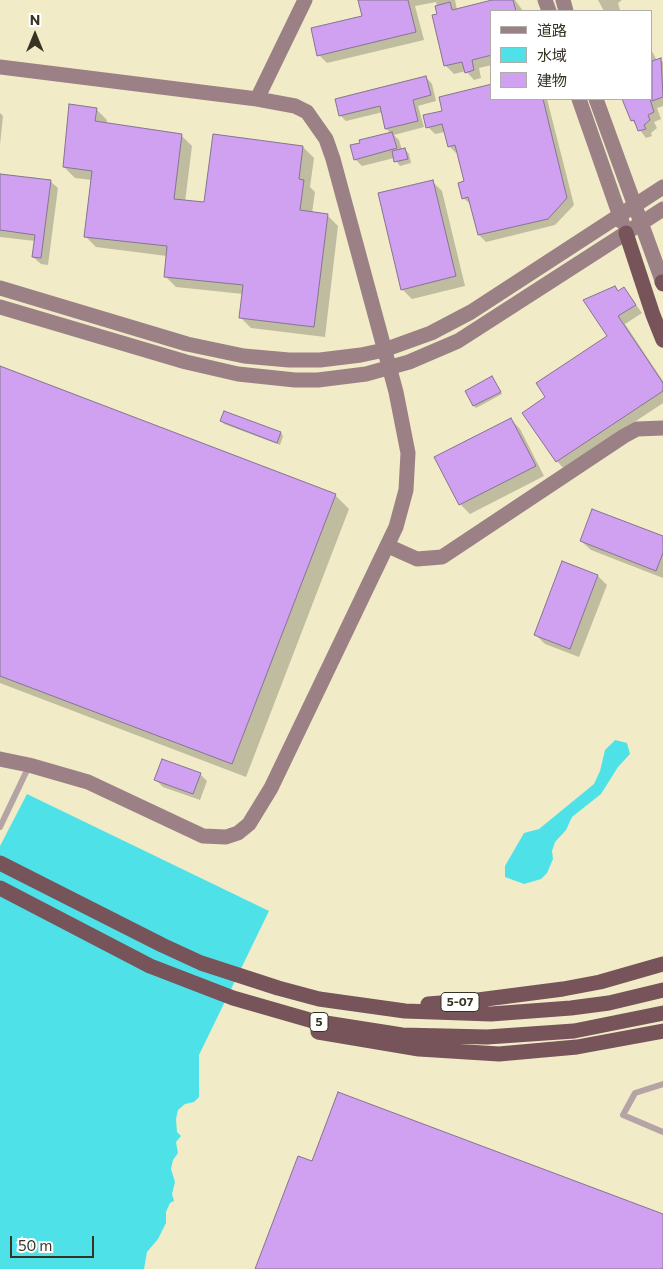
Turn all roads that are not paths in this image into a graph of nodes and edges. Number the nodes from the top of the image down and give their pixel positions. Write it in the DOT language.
graph roads {
  1 [pos="305,0"];
  2 [pos="0,67"];
  3 [pos="257,100"];
  4 [pos="579,100"];
  5 [pos="596,100"];
  6 [pos="663,187"];
  7 [pos="634,205"];
  8 [pos="663,209"];
  9 [pos="619,215"];
  10 [pos="641,223"];
  11 [pos="626,233"];
  12 [pos="663,283"];
  13 [pos="0,288"];
  14 [pos="0,307"];
  15 [pos="663,340"];
  16 [pos="384,350"];
  17 [pos="390,368"];
  18 [pos="663,428"];
  19 [pos="388,546"];
  20 [pos="0,759"];
  21 [pos="29,765"];
  22 [pos="0,827"];
  23 [pos="0,863"];
  24 [pos="0,888"];
  25 [pos="663,964"];
  26 [pos="150,966"];
  27 [pos="663,990"];
  28 [pos="319,999"];
  29 [pos="663,1013"];
  30 [pos="663,1031"];
  31 [pos="663,1084"];
  32 [pos="663,1132"];
  1 -- 3 [label="street"];
  2 -- 3 [label="street"];
  3 -- 16 [label="street"];
  4 -- 9 [label="street"];
  5 -- 7 [label="street"];
  6 -- 7 [label="street"];
  7 -- 9 [label="street"];
  7 -- 10 [label="street"];
  8 -- 10 [label="street"];
  9 -- 11 [label="street"];
  9 -- 16 [label="street"];
  10 -- 11 [label="street"];
  10 -- 12 [label="street"];
  11 -- 15 [label="highway"];
  11 -- 17 [label="street"];
  13 -- 16 [label="street"];
  14 -- 17 [label="street"];
  16 -- 17 [label="street"];
  17 -- 19 [label="street"];
  18 -- 19 [label="street"];
  19 -- 21 [label="street"];
  20 -- 21 [label="street"];
  21 -- 22 [label="lane"];
  23 -- 28 [label="highway, 5"];
  24 -- 26 [label="highway, 5"];
  25 -- 28 [label="highway, 5-07"];
  26 -- 29 [label="highway, 5"];
  26 -- 30 [label="highway"];
  27 -- 28 [label="highway, 5"];
  31 -- 32 [label="lane"];
}
